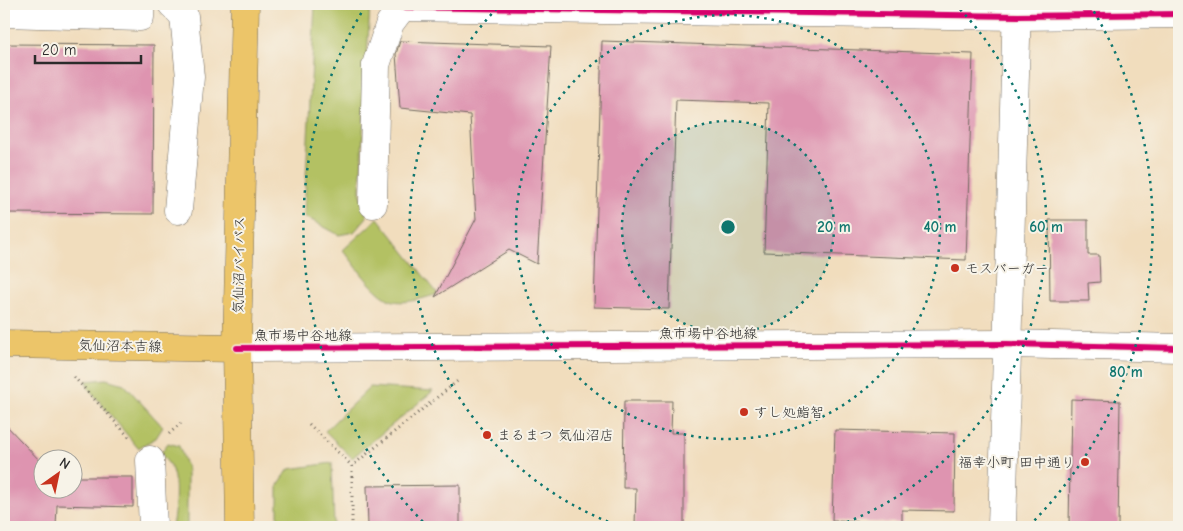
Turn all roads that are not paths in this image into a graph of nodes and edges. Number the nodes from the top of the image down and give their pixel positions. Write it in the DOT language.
graph roads {
  1 [pos="140,4"];
  2 [pos="172,4"];
  3 [pos="245,4"];
  4 [pos="402,5"];
  5 [pos="1018,10"];
  6 [pos="4,13"];
  7 [pos="1179,14"];
  8 [pos="374,204"];
  9 [pos="178,210"];
  10 [pos="4,344"];
  11 [pos="1006,344"];
  12 [pos="237,348"];
  13 [pos="1179,348"];
  14 [pos="150,460"];
  15 [pos="153,527"];
  16 [pos="240,527"];
  17 [pos="1002,527"];
  1 -- 6 [label="street"];
  2 -- 9 [label="street"];
  3 -- 12 [label="main road, 気仙沼バイパス"];
  4 -- 5 [label="street"];
  4 -- 8 [label="street"];
  5 -- 7 [label="street"];
  5 -- 11 [label="street"];
  10 -- 12 [label="main road, 気仙沼本吉線"];
  11 -- 12 [label="street, 魚市場中谷地線"];
  11 -- 13 [label="street, 魚市場中谷地線"];
  11 -- 17 [label="street"];
  12 -- 16 [label="main road, 気仙沼バイパス"];
  14 -- 15 [label="street"];
}
